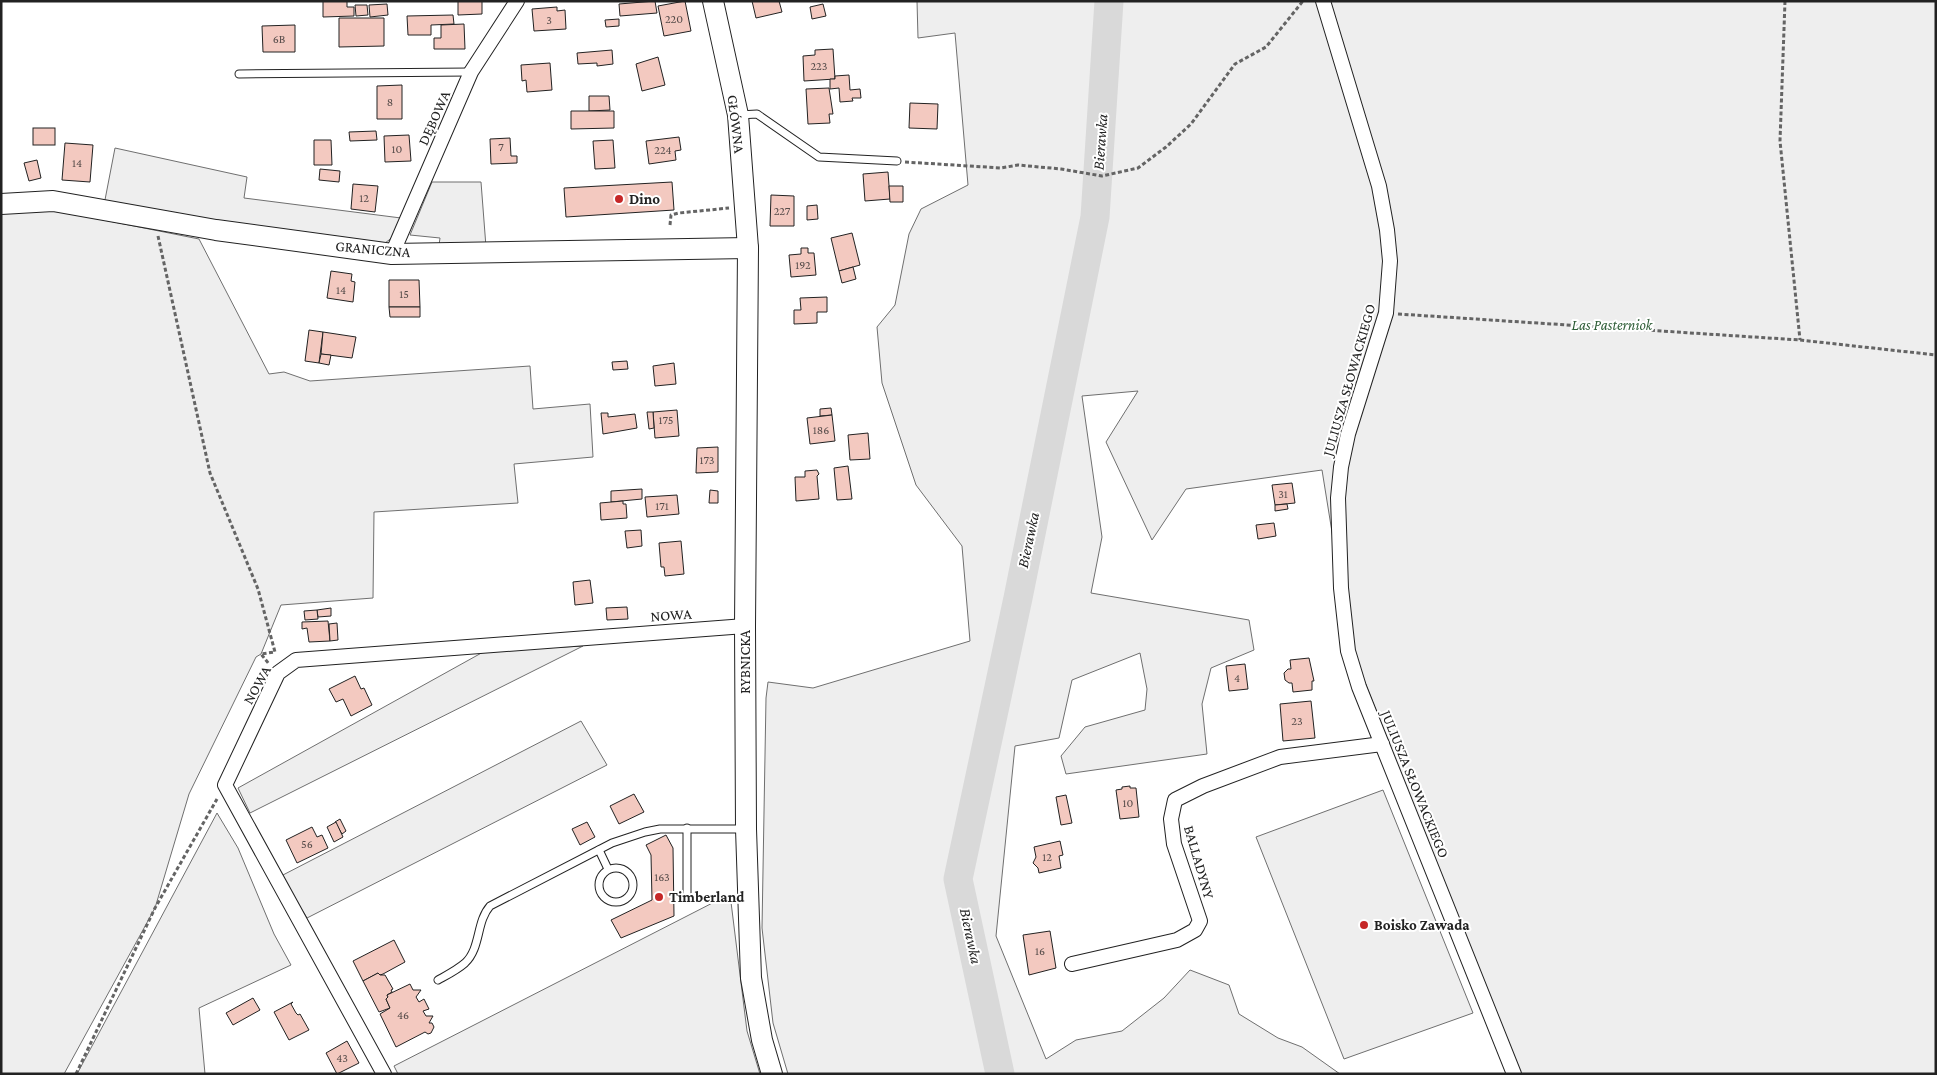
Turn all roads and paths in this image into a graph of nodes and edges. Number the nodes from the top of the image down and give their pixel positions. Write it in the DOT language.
graph roads {
  1 [pos="517,1"];
  2 [pos="713,1"];
  3 [pos="1303,1"];
  4 [pos="1323,1"];
  5 [pos="1785,1"];
  6 [pos="471,72"];
  7 [pos="239,74"];
  8 [pos="738,115"];
  9 [pos="897,161"];
  10 [pos="1,204"];
  11 [pos="745,207"];
  12 [pos="155,219"];
  13 [pos="670,225"];
  14 [pos="748,248"];
  15 [pos="392,254"];
  16 [pos="1386,313"];
  17 [pos="1800,340"];
  18 [pos="1936,355"];
  19 [pos="745,626"];
  20 [pos="278,674"];
  21 [pos="1382,744"];
  22 [pos="225,785"];
  23 [pos="687,828"];
  24 [pos="746,829"];
  25 [pos="599,850"];
  26 [pos="608,869"];
  27 [pos="687,897"];
  28 [pos="1072,964"];
  29 [pos="438,980"];
  30 [pos="76,1074"];
  31 [pos="384,1074"];
  32 [pos="772,1074"];
  33 [pos="1514,1074"];
  1 -- 6 [label="street, DĘBOWA"];
  2 -- 8 [label="main road, GŁÓWNA"];
  3 -- 9 [label="path"];
  4 -- 16 [label="street, JULIUSZA SŁOWACKIEGO"];
  5 -- 17 [label="path"];
  6 -- 7 [label="lane"];
  6 -- 15 [label="street, DĘBOWA"];
  8 -- 9 [label="lane"];
  8 -- 11 [label="main road, GŁÓWNA"];
  10 -- 12 [label="main road, GRANICZNA"];
  11 -- 13 [label="path"];
  11 -- 14 [label="main road, GŁÓWNA"];
  12 -- 15 [label="main road, GRANICZNA"];
  12 -- 20 [label="path"];
  14 -- 15 [label="main road, GRANICZNA"];
  14 -- 19 [label="main road, RYBNICKA"];
  16 -- 17 [label="path"];
  16 -- 21 [label="street, JULIUSZA SŁOWACKIEGO"];
  17 -- 18 [label="path"];
  19 -- 20 [label="street, NOWA"];
  19 -- 24 [label="main road, RYBNICKA"];
  20 -- 22 [label="street, NOWA"];
  21 -- 28 [label="street, BALLADYNY"];
  21 -- 33 [label="street, JULIUSZA SŁOWACKIEGO"];
  22 -- 30 [label="path"];
  22 -- 31 [label="street"];
  23 -- 24 [label="lane"];
  23 -- 25 [label="lane"];
  23 -- 27 [label="lane"];
  24 -- 32 [label="main road, RYBNICKA"];
  25 -- 26 [label="lane"];
  25 -- 29 [label="lane"];
  26 -- 26 [label="lane"];
}
